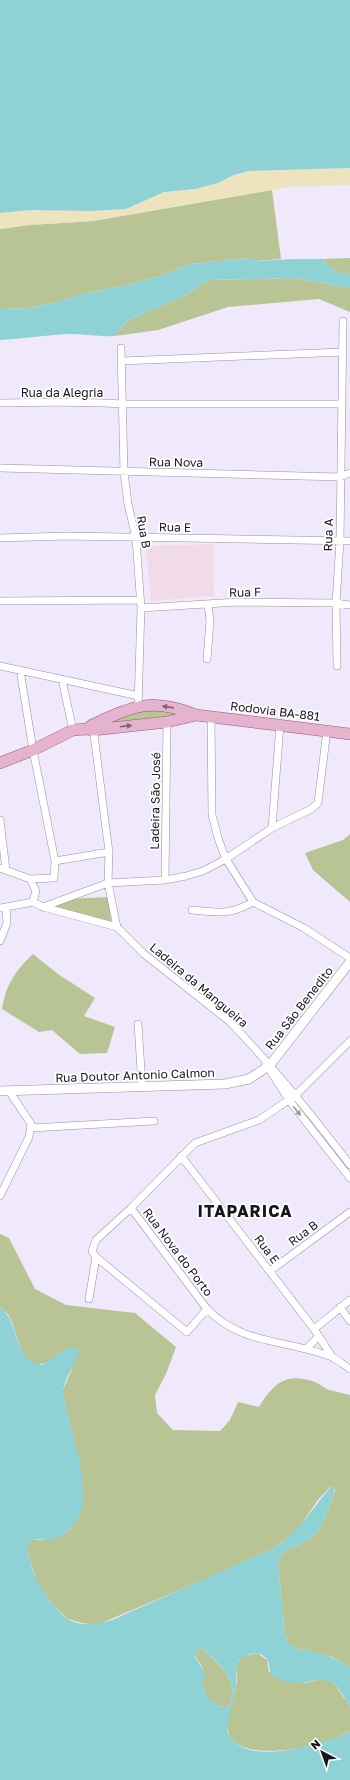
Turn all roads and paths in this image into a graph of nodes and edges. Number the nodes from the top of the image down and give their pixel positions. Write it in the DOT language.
graph roads {
  1 [pos="343,321"];
  2 [pos="121,348"];
  3 [pos="343,352"];
  4 [pos="122,361"];
  5 [pos="0,403"];
  6 [pos="123,404"];
  7 [pos="342,404"];
  8 [pos="0,468"];
  9 [pos="124,472"];
  10 [pos="350,473"];
  11 [pos="340,477"];
  12 [pos="0,538"];
  13 [pos="136,538"];
  14 [pos="340,541"];
  15 [pos="350,541"];
  16 [pos="140,600"];
  17 [pos="0,601"];
  18 [pos="336,603"];
  19 [pos="208,604"];
  20 [pos="350,605"];
  21 [pos="141,608"];
  22 [pos="207,660"];
  23 [pos="0,666"];
  24 [pos="337,666"];
  25 [pos="20,670"];
  26 [pos="62,680"];
  27 [pos="139,701"];
  28 [pos="196,715"];
  29 [pos="211,717"];
  30 [pos="167,722"];
  31 [pos="280,725"];
  32 [pos="91,728"];
  33 [pos="72,730"];
  34 [pos="327,730"];
  35 [pos="350,734"];
  36 [pos="33,750"];
  37 [pos="0,763"];
  38 [pos="0,820"];
  39 [pos="272,828"];
  40 [pos="109,852"];
  41 [pos="226,859"];
  42 [pos="55,861"];
  43 [pos="3,869"];
  44 [pos="30,879"];
  45 [pos="165,880"];
  46 [pos="108,883"];
  47 [pos="33,902"];
  48 [pos="253,902"];
  49 [pos="3,907"];
  50 [pos="43,907"];
  51 [pos="192,910"];
  52 [pos="117,927"];
  53 [pos="0,941"];
  54 [pos="350,962"];
  55 [pos="138,1024"];
  56 [pos="350,1041"];
  57 [pos="268,1065"];
  58 [pos="142,1086"];
  59 [pos="4,1091"];
  60 [pos="296,1095"];
  61 [pos="289,1100"];
  62 [pos="154,1121"];
  63 [pos="31,1128"];
  64 [pos="181,1156"];
  65 [pos="350,1165"];
  66 [pos="350,1178"];
  67 [pos="0,1196"];
  68 [pos="131,1208"];
  69 [pos="350,1212"];
  70 [pos="96,1257"];
  71 [pos="270,1271"];
  72 [pos="89,1300"];
  73 [pos="350,1300"];
  74 [pos="340,1308"];
  75 [pos="207,1309"];
  76 [pos="350,1321"];
  77 [pos="314,1329"];
  78 [pos="319,1336"];
  79 [pos="306,1349"];
  80 [pos="333,1358"];
  81 [pos="350,1369"];
  1 -- 3 [label="street, Rua A"];
  2 -- 4 [label="street, Rua B"];
  3 -- 4 [label="street"];
  3 -- 7 [label="street, Rua A"];
  4 -- 6 [label="street, Rua B"];
  5 -- 6 [label="street, Rua da Alegria"];
  6 -- 7 [label="street"];
  6 -- 9 [label="street, Rua B"];
  7 -- 11 [label="street, Rua A"];
  8 -- 9 [label="street, Rua Nova"];
  9 -- 11 [label="street, Rua Nova"];
  9 -- 13 [label="street, Rua B"];
  10 -- 11 [label="street, Rua Nova"];
  11 -- 14 [label="street, Rua A"];
  12 -- 13 [label="street, Rua E"];
  13 -- 14 [label="street, Rua E"];
  13 -- 16 [label="street, Rua B"];
  14 -- 15 [label="street, Rua E"];
  14 -- 18 [label="street, Rua A"];
  16 -- 17 [label="street"];
  16 -- 21 [label="street, Rua B"];
  18 -- 19 [label="street, Rua F"];
  18 -- 20 [label="street, Rua F"];
  18 -- 24 [label="street, Rua A"];
  19 -- 21 [label="street, Rua F"];
  19 -- 22 [label="street"];
  21 -- 27 [label="street, Rua B"];
  23 -- 25 [label="street"];
  25 -- 26 [label="street"];
  25 -- 36 [label="street"];
  26 -- 27 [label="street"];
  26 -- 33 [label="street"];
  28 -- 27 [label="main road, one-way"];
  27 -- 32 [label="main road"];
  28 -- 29 [label="main road, Rodovia BA-881"];
  28 -- 30 [label="main road"];
  29 -- 31 [label="main road, Rodovia BA-881"];
  29 -- 41 [label="street"];
  32 -- 30 [label="main road, one-way"];
  30 -- 45 [label="street, Ladeira São José"];
  31 -- 34 [label="main road, Rodovia BA-881"];
  31 -- 39 [label="street"];
  32 -- 33 [label="main road"];
  32 -- 40 [label="street"];
  33 -- 36 [label="main road"];
  34 -- 35 [label="main road, Rodovia BA-881"];
  34 -- 39 [label="street"];
  36 -- 37 [label="main road"];
  36 -- 42 [label="street"];
  38 -- 43 [label="street"];
  39 -- 41 [label="street"];
  40 -- 42 [label="street"];
  40 -- 46 [label="street"];
  41 -- 45 [label="street"];
  41 -- 48 [label="street"];
  42 -- 44 [label="street"];
  43 -- 44 [label="street"];
  44 -- 47 [label="street"];
  45 -- 46 [label="street"];
  46 -- 50 [label="street"];
  46 -- 52 [label="street"];
  47 -- 49 [label="street"];
  47 -- 50 [label="street"];
  48 -- 51 [label="street"];
  48 -- 54 [label="street"];
  49 -- 53 [label="street"];
  50 -- 52 [label="street"];
  52 -- 57 [label="street, Ladeira da Mangueira"];
  54 -- 57 [label="street, Rua São Benedito"];
  55 -- 58 [label="street"];
  56 -- 60 [label="street"];
  57 -- 58 [label="street, Rua Doutor Antonio Calmon"];
  57 -- 60 [label="street"];
  57 -- 61 [label="street"];
  58 -- 59 [label="street, Rua Doutor Antonio Calmon"];
  59 -- 63 [label="street"];
  60 -- 61 [label="street"];
  60 -- 65 [label="street"];
  61 -- 64 [label="street"];
  61 -- 66 [label="street, one-way"];
  62 -- 63 [label="street"];
  63 -- 67 [label="street"];
  64 -- 68 [label="street"];
  64 -- 71 [label="street, Rua E"];
  68 -- 70 [label="street"];
  68 -- 75 [label="street, Rua Nova do Porto"];
  69 -- 71 [label="street, Rua B"];
  70 -- 72 [label="street"];
  70 -- 75 [label="street, Rua Nova do Porto"];
  71 -- 77 [label="street, Rua E"];
  73 -- 74 [label="street"];
  74 -- 76 [label="street"];
  74 -- 77 [label="street"];
  75 -- 79 [label="street, Rua Nova do Porto"];
  77 -- 78 [label="street, Rua E"];
  78 -- 79 [label="street"];
  78 -- 80 [label="street, Rua E"];
  79 -- 80 [label="street, Rua Nova do Porto"];
  80 -- 81 [label="street, Rua Nova do Porto"];
}
